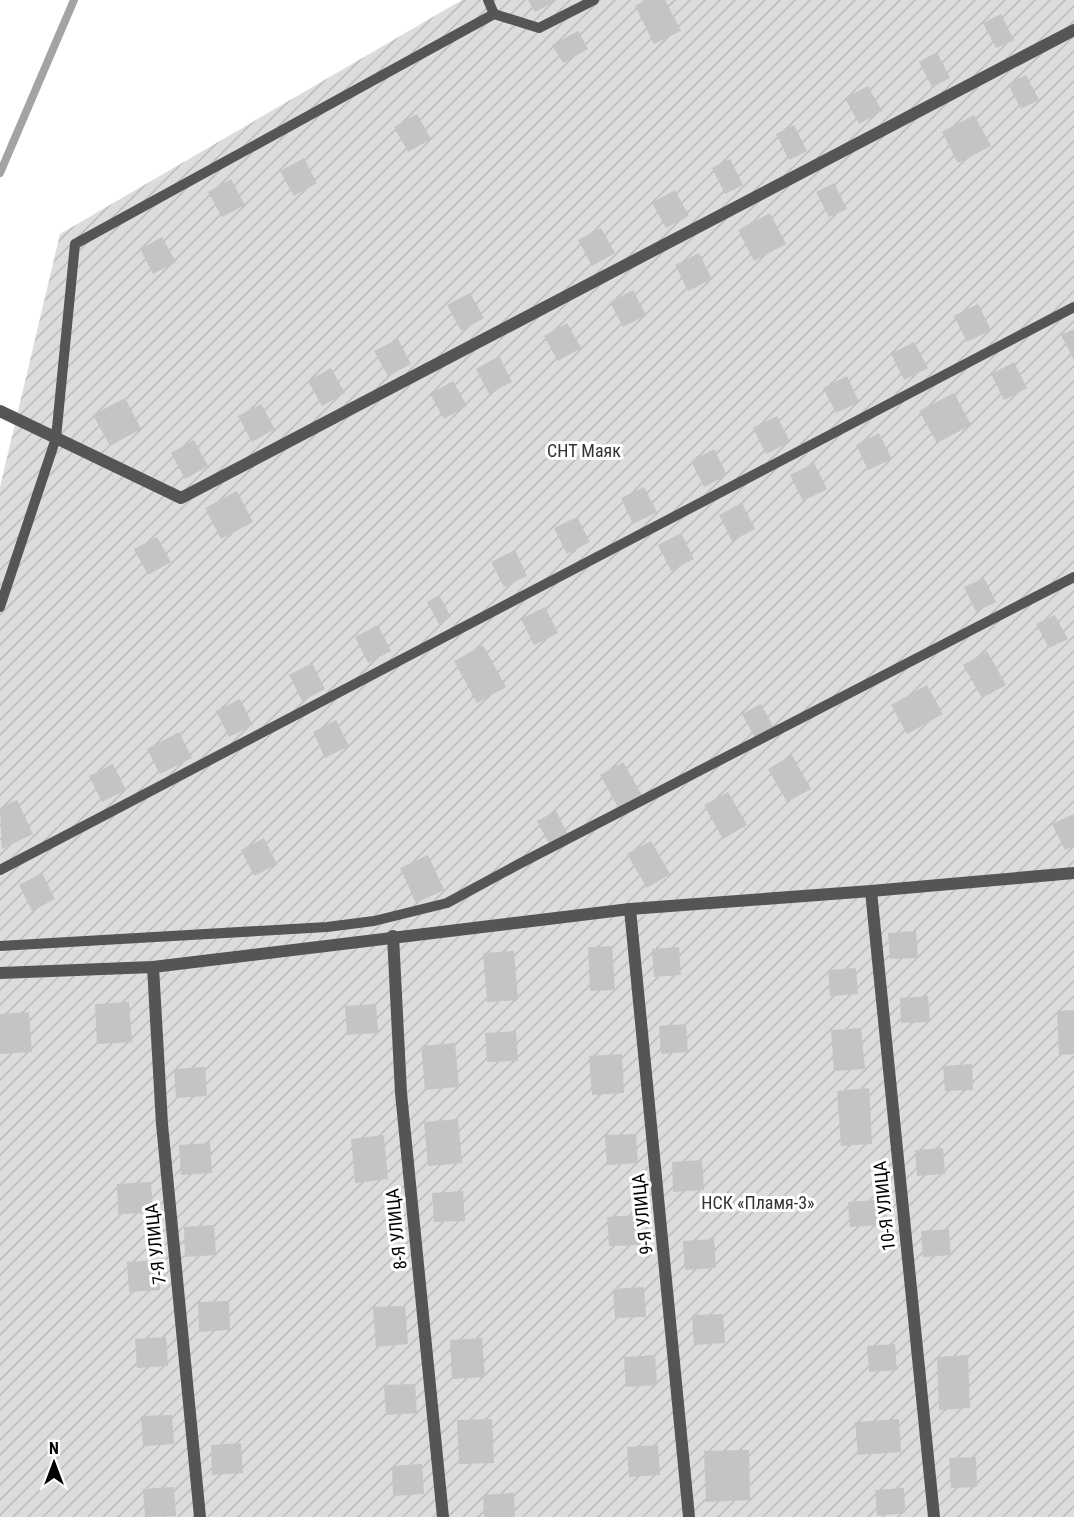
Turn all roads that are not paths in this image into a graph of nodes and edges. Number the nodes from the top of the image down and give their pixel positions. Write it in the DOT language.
graph roads {
  1 [pos="488,0"];
  2 [pos="594,0"];
  3 [pos="494,14"];
  4 [pos="1074,30"];
  5 [pos="1074,307"];
  6 [pos="0,411"];
  7 [pos="56,438"];
  8 [pos="1074,576"];
  9 [pos="0,607"];
  10 [pos="0,870"];
  11 [pos="1074,873"];
  12 [pos="871,891"];
  13 [pos="630,909"];
  14 [pos="393,936"];
  15 [pos="0,946"];
  16 [pos="153,967"];
  17 [pos="0,973"];
  18 [pos="200,1517"];
  19 [pos="443,1517"];
  20 [pos="689,1517"];
  21 [pos="934,1517"];
  1 -- 3 [label="lane"];
  2 -- 3 [label="lane"];
  3 -- 7 [label="lane"];
  4 -- 7 [label="street"];
  5 -- 10 [label="lane"];
  6 -- 7 [label="street"];
  7 -- 9 [label="lane"];
  8 -- 15 [label="lane"];
  11 -- 12 [label="street"];
  12 -- 13 [label="street"];
  12 -- 21 [label="street, 10-Я УЛИЦА"];
  13 -- 14 [label="street"];
  13 -- 20 [label="street, 9-Я УЛИЦА"];
  14 -- 16 [label="street"];
  14 -- 19 [label="street, 8-Я УЛИЦА"];
  16 -- 17 [label="street"];
  16 -- 18 [label="street, 7-Я УЛИЦА"];
}
